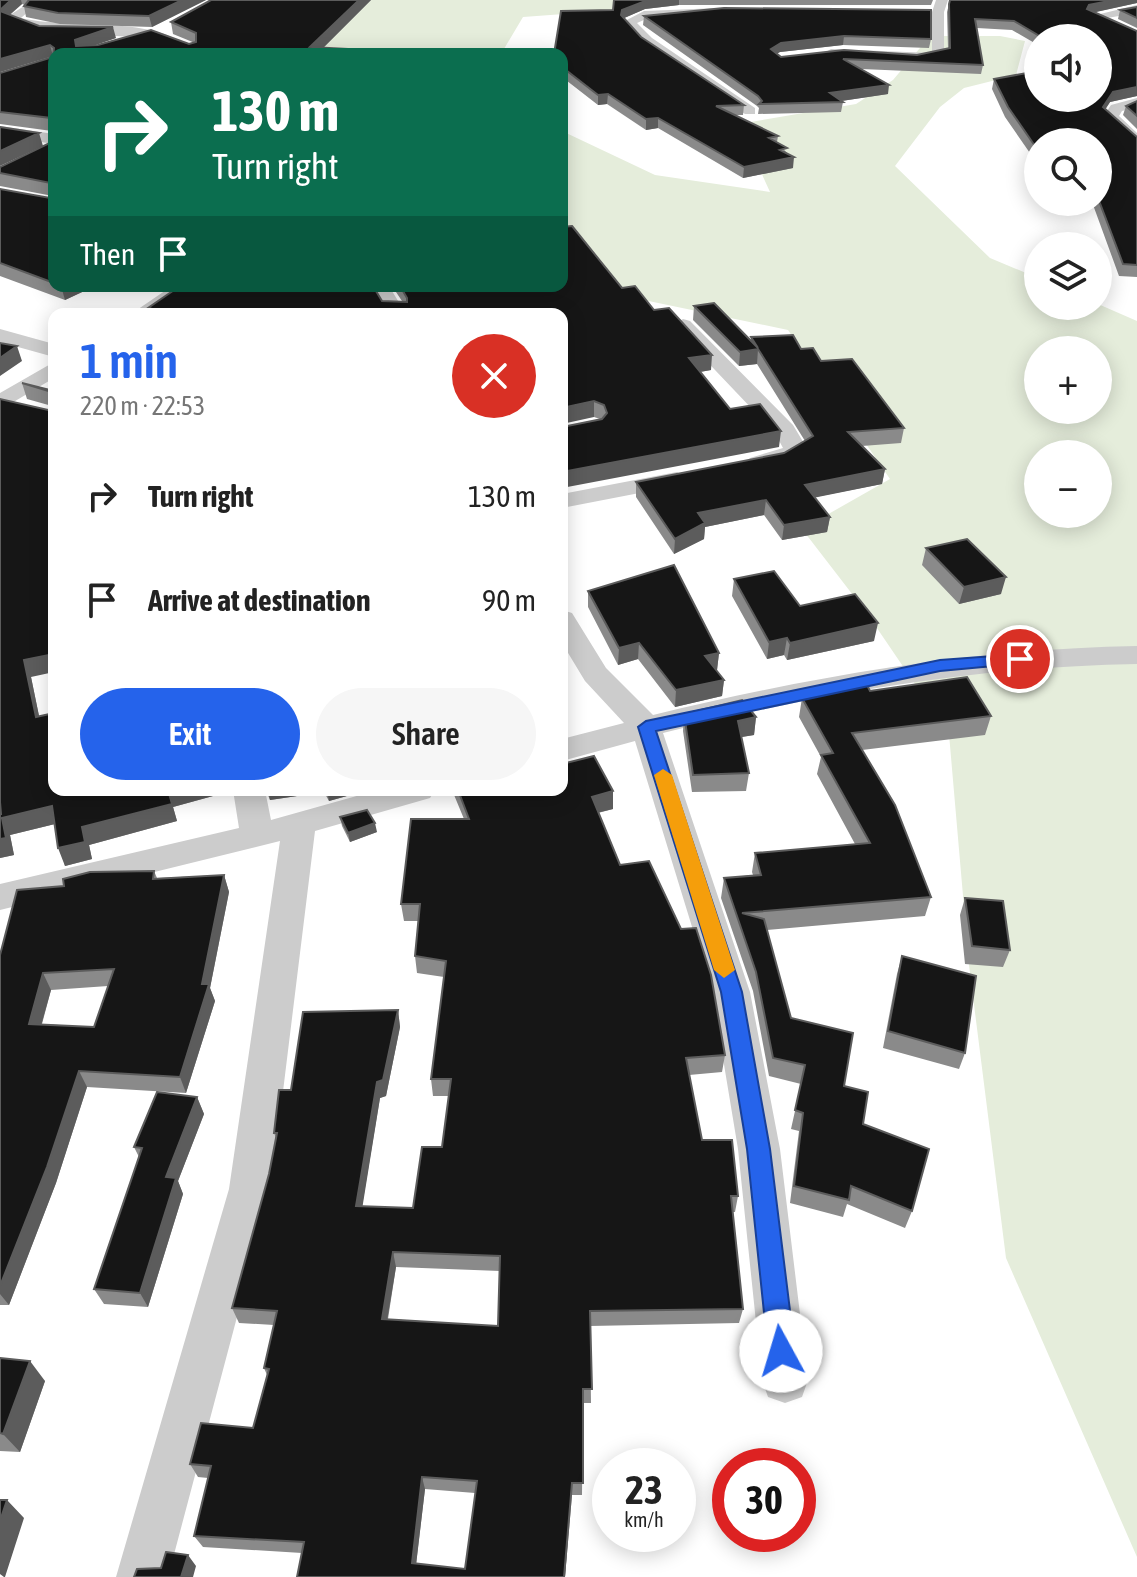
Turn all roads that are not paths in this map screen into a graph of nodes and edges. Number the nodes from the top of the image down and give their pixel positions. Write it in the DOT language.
graph roads {
  1 [pos="940,6"];
  2 [pos="1137,9"];
  3 [pos="24,10"];
  4 [pos="737,10"];
  5 [pos="923,12"];
  6 [pos="174,27"];
  7 [pos="154,34"];
  8 [pos="1137,36"];
  9 [pos="109,47"];
  10 [pos="187,48"];
  11 [pos="812,56"];
  12 [pos="1137,102"];
  13 [pos="750,111"];
  14 [pos="0,131"];
  15 [pos="48,138"];
  16 [pos="1137,141"];
  17 [pos="48,151"];
  18 [pos="35,157"];
  19 [pos="176,292"];
  20 [pos="151,308"];
  21 [pos="681,323"];
  22 [pos="0,335"];
  23 [pos="48,349"];
  24 [pos="48,372"];
  25 [pos="1,403"];
  26 [pos="28,409"];
  27 [pos="734,467"];
  28 [pos="703,473"];
  29 [pos="568,500"];
  30 [pos="568,629"];
  31 [pos="1137,655"];
  32 [pos="646,727"];
  33 [pos="568,748"];
  34 [pos="250,796"];
  35 [pos="398,796"];
  36 [pos="299,824"];
  37 [pos="257,835"];
  38 [pos="0,897"];
  39 [pos="785,1380"];
  40 [pos="142,1577"];
  1 -- 5 [label="street"];
  1 -- 11 [label="street"];
  2 -- 8 [label="street"];
  3 -- 7 [label="street"];
  4 -- 13 [label="street"];
  6 -- 7 [label="street"];
  7 -- 9 [label="street"];
  7 -- 10 [label="street"];
  12 -- 16 [label="street"];
  14 -- 15 [label="street"];
  17 -- 18 [label="street"];
  19 -- 20 [label="street"];
  21 -- 27 [label="street"];
  22 -- 23 [label="street"];
  24 -- 25 [label="street"];
  25 -- 26 [label="street"];
  28 -- 29 [label="street"];
  30 -- 32 [label="street"];
  31 -- 32 [label="street"];
  32 -- 33 [label="street"];
  32 -- 39 [label="street"];
  34 -- 37 [label="street"];
  35 -- 36 [label="street"];
  36 -- 37 [label="street"];
  36 -- 40 [label="street"];
  37 -- 38 [label="street"];
}
